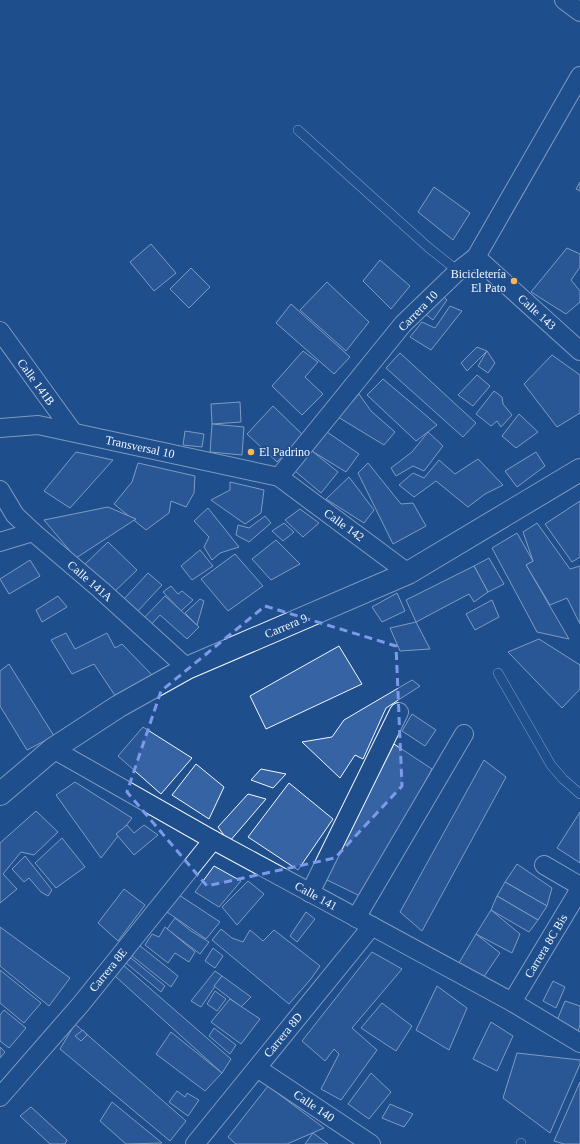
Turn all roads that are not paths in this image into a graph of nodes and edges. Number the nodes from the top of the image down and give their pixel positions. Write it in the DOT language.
graph roads {
  1 [pos="564,0"];
  2 [pos="580,12"];
  3 [pos="580,76"];
  4 [pos="298,130"];
  5 [pos="476,257"];
  6 [pos="458,271"];
  7 [pos="0,331"];
  8 [pos="580,351"];
  9 [pos="0,428"];
  10 [pos="73,432"];
  11 [pos="580,470"];
  12 [pos="279,477"];
  13 [pos="0,490"];
  14 [pos="33,532"];
  15 [pos="0,542"];
  16 [pos="408,573"];
  17 [pos="187,668"];
  18 [pos="498,673"];
  19 [pos="399,712"];
  20 [pos="464,734"];
  21 [pos="53,749"];
  22 [pos="0,794"];
  23 [pos="580,794"];
  24 [pos="213,840"];
  25 [pos="544,865"];
  26 [pos="580,888"];
  27 [pos="310,892"];
  28 [pos="356,918"];
  29 [pos="372,926"];
  30 [pos="512,1002"];
  31 [pos="580,1043"];
  32 [pos="257,1068"];
  33 [pos="0,1097"];
  34 [pos="195,1144"];
  35 [pos="371,1144"];
  1 -- 2 [label="street"];
  3 -- 5 [label="street, Carrera 10"];
  4 -- 6 [label="lane"];
  5 -- 6 [label="street, Carrera 10"];
  5 -- 8 [label="street, Calle 143"];
  6 -- 12 [label="street, Carrera 10"];
  7 -- 10 [label="street, Calle 141B"];
  9 -- 10 [label="street, Transversal 10"];
  10 -- 12 [label="street, Transversal 10"];
  11 -- 16 [label="street, Carrera 9"];
  12 -- 16 [label="street, Calle 142"];
  13 -- 14 [label="street, Calle 141A"];
  14 -- 15 [label="street"];
  14 -- 17 [label="street, Calle 141A"];
  16 -- 17 [label="street, Carrera 9"];
  17 -- 21 [label="street, Carrera 9"];
  18 -- 23 [label="lane"];
  19 -- 27 [label="street"];
  20 -- 28 [label="street"];
  21 -- 22 [label="street, Carrera 9"];
  21 -- 24 [label="street, Calle 141"];
  24 -- 27 [label="street, Calle 141"];
  24 -- 33 [label="street, Carrera 8E"];
  25 -- 26 [label="street"];
  26 -- 30 [label="street, Carrera 8C Bis"];
  27 -- 28 [label="street, Calle 141"];
  28 -- 29 [label="street, Calle 141"];
  29 -- 30 [label="street, Calle 141"];
  29 -- 32 [label="street, Carrera 8D"];
  30 -- 31 [label="street, Calle 141"];
  32 -- 34 [label="street, Carrera 8D"];
  32 -- 35 [label="street, Calle 140"];
}
